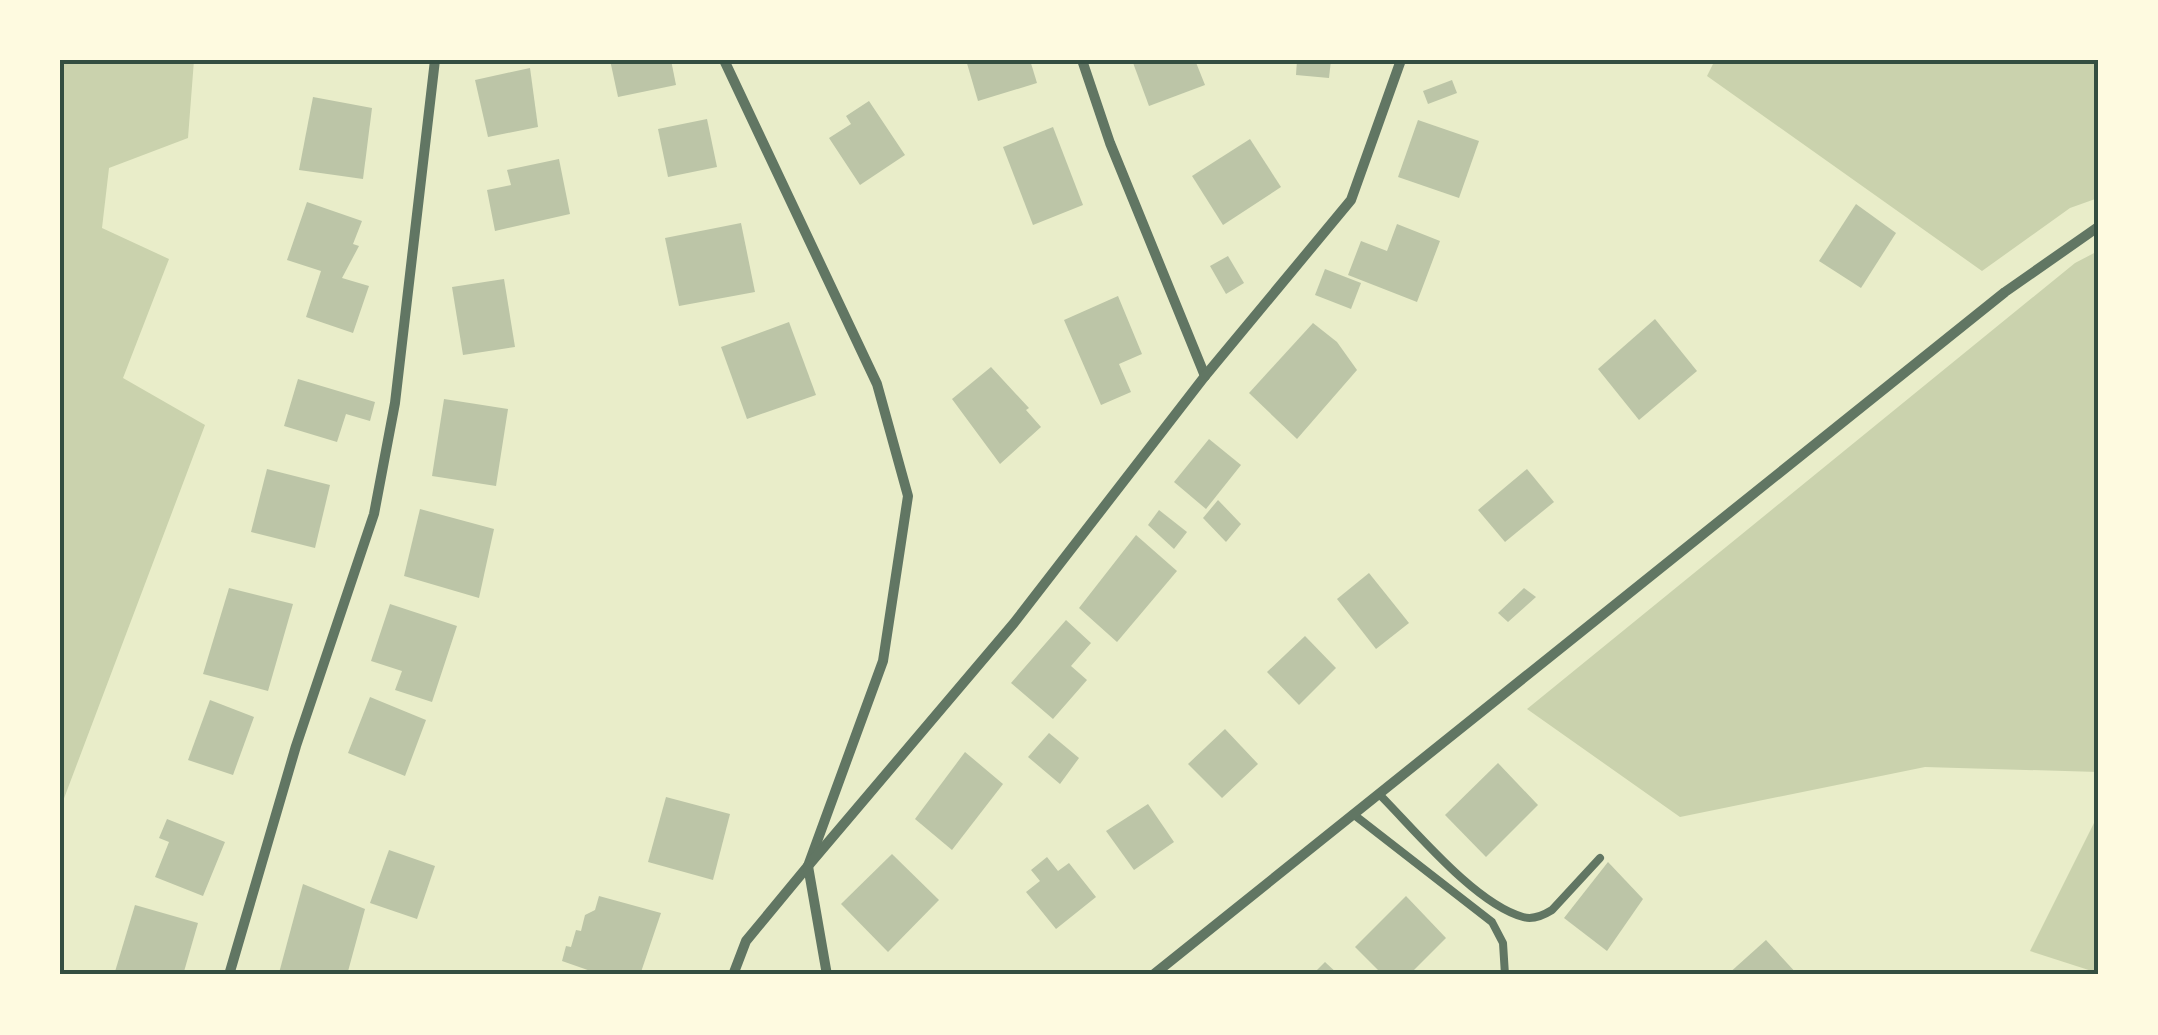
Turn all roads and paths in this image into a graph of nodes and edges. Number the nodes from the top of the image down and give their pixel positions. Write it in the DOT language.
graph roads {
  1 [pos="435,60"];
  2 [pos="724,60"];
  3 [pos="1082,60"];
  4 [pos="1401,60"];
  5 [pos="2098,227"];
  6 [pos="1205,376"];
  7 [pos="1379,794"];
  8 [pos="1354,814"];
  9 [pos="1600,858"];
  10 [pos="808,866"];
  11 [pos="230,975"];
  12 [pos="733,975"];
  13 [pos="827,975"];
  14 [pos="1153,975"];
  15 [pos="1506,975"];
  1 -- 11 [label="street"];
  2 -- 10 [label="street"];
  3 -- 6 [label="street"];
  4 -- 6 [label="street"];
  5 -- 7 [label="street"];
  6 -- 10 [label="street"];
  7 -- 8 [label="street"];
  7 -- 9 [label="lane"];
  8 -- 14 [label="street"];
  8 -- 15 [label="lane"];
  10 -- 12 [label="street"];
  10 -- 13 [label="street"];
}
